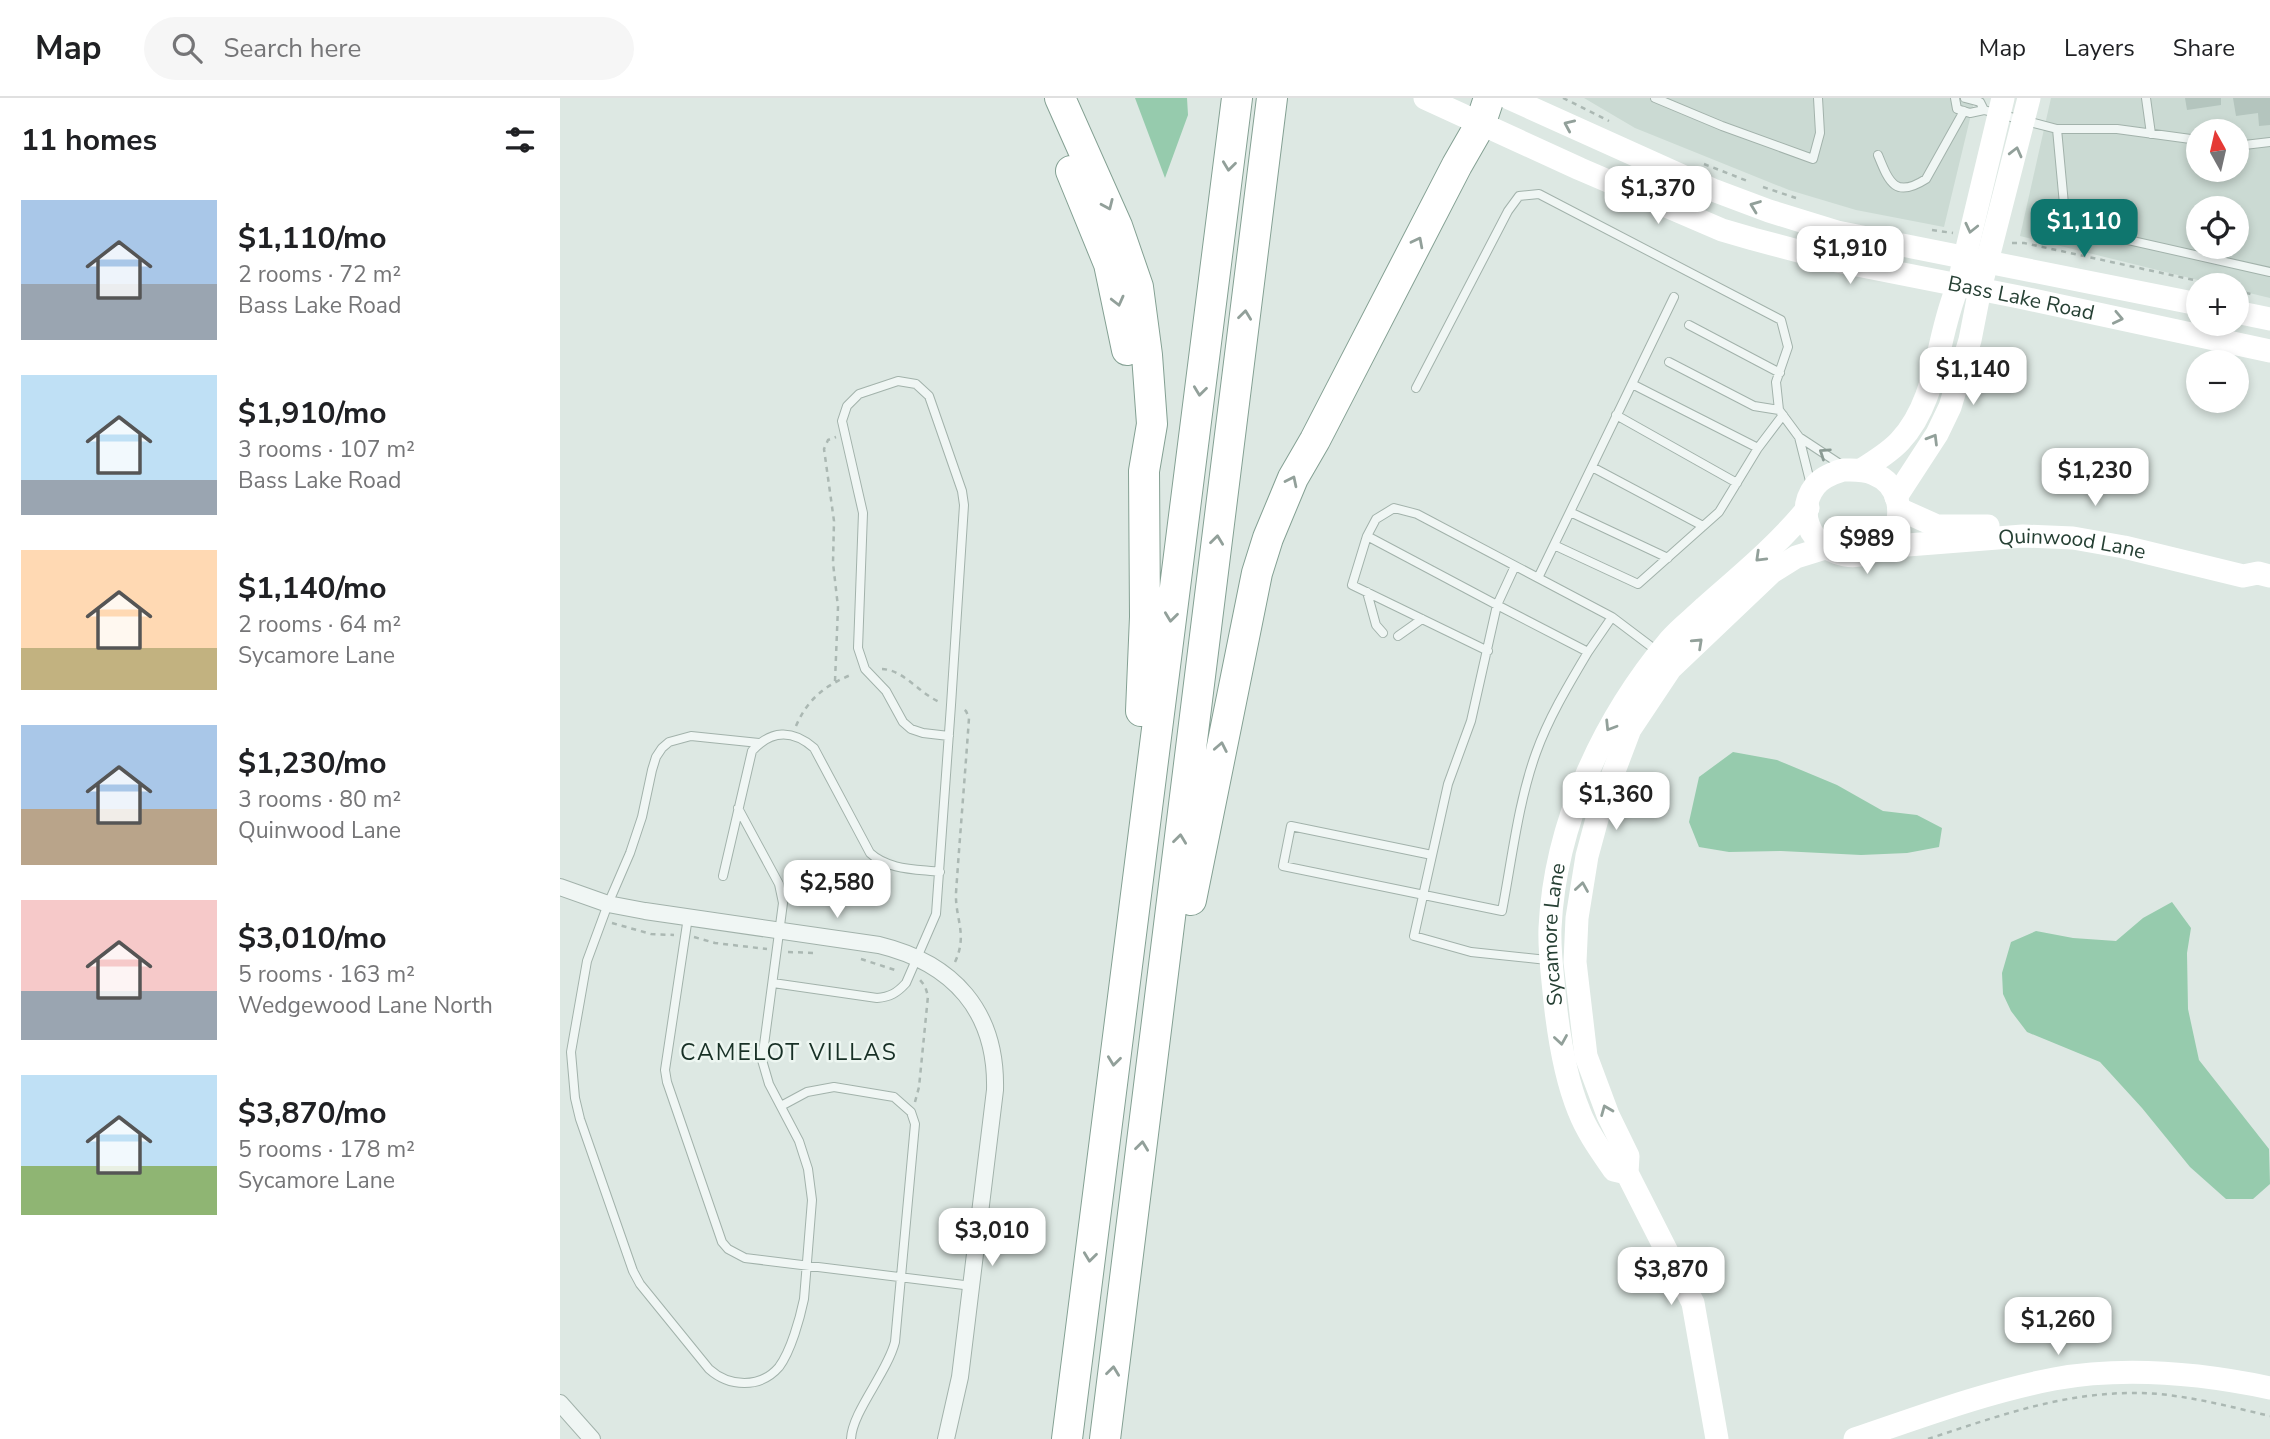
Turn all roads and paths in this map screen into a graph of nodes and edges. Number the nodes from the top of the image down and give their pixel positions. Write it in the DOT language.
graph roads {
  1 [pos="1059,98"];
  2 [pos="1237,98"];
  3 [pos="1272,98"];
  4 [pos="1425,98"];
  5 [pos="1510,98"];
  6 [pos="1563,98"];
  7 [pos="1655,98"];
  8 [pos="1818,98"];
  9 [pos="2146,98"];
  10 [pos="1959,99"];
  11 [pos="1995,108"];
  12 [pos="2027,109"];
  13 [pos="1485,111"];
  14 [pos="1964,111"];
  15 [pos="1618,125"];
  16 [pos="2057,129"];
  17 [pos="2151,134"];
  18 [pos="2186,138"];
  19 [pos="2270,142"];
  20 [pos="2249,144"];
  21 [pos="1878,155"];
  22 [pos="1693,159"];
  23 [pos="1750,182"];
  24 [pos="1760,186"];
  25 [pos="1801,200"];
  26 [pos="1931,230"];
  27 [pos="1993,239"];
  28 [pos="1966,247"];
  29 [pos="1986,263"];
  30 [pos="2270,272"];
  31 [pos="2186,278"];
  32 [pos="1968,287"];
  33 [pos="1674,297"];
  34 [pos="2186,302"];
  35 [pos="2249,315"];
  36 [pos="2270,319"];
  37 [pos="1689,325"];
  38 [pos="2270,351"];
  39 [pos="1669,362"];
  40 [pos="1780,373"];
  41 [pos="1632,384"];
  42 [pos="1416,388"];
  43 [pos="1781,413"];
  44 [pos="1616,415"];
  45 [pos="844,435"];
  46 [pos="1799,437"];
  47 [pos="1758,448"];
  48 [pos="1592,467"];
  49 [pos="1855,470"];
  50 [pos="1737,483"];
  51 [pos="1810,500"];
  52 [pos="1897,503"];
  53 [pos="1570,512"];
  54 [pos="1703,526"];
  55 [pos="2080,533"];
  56 [pos="1367,536"];
  57 [pos="1554,545"];
  58 [pos="1882,547"];
  59 [pos="1825,548"];
  60 [pos="1668,558"];
  61 [pos="1515,566"];
  62 [pos="2264,575"];
  63 [pos="1538,578"];
  64 [pos="1367,592"];
  65 [pos="1497,605"];
  66 [pos="1612,617"];
  67 [pos="1422,619"];
  68 [pos="1383,634"];
  69 [pos="1398,636"];
  70 [pos="1488,651"];
  71 [pos="1588,652"];
  72 [pos="1667,659"];
  73 [pos="865,668"];
  74 [pos="835,681"];
  75 [pos="792,736"];
  76 [pos="949,736"];
  77 [pos="759,743"];
  78 [pos="738,808"];
  79 [pos="1432,855"];
  80 [pos="940,872"];
  81 [pos="723,876"];
  82 [pos="560,887"];
  83 [pos="1423,894"];
  84 [pos="608,904"];
  85 [pos="688,917"];
  86 [pos="603,920"];
  87 [pos="779,930"];
  88 [pos="685,934"];
  89 [pos="918,957"];
  90 [pos="1551,960"];
  91 [pos="1575,962"];
  92 [pos="773,983"];
  93 [pos="1120,1012"];
  94 [pos="1156,1028"];
  95 [pos="781,1107"];
  96 [pos="1627,1173"];
  97 [pos="807,1267"];
  98 [pos="901,1279"];
  99 [pos="972,1286"];
  100 [pos="2270,1388"];
  101 [pos="560,1403"];
  102 [pos="2270,1416"];
  103 [pos="592,1439"];
  104 [pos="851,1439"];
  105 [pos="946,1439"];
  106 [pos="1067,1439"];
  107 [pos="1105,1439"];
  108 [pos="1717,1439"];
  109 [pos="1855,1439"];
  110 [pos="1928,1439"];
  1 -- 93 [label="highway, one-way"];
  2 -- 93 [label="highway, one-way"];
  94 -- 3 [label="highway, one-way"];
  4 -- 13 [label="street, Bass Lake Road"];
  28 -- 5 [label="street, Bass Lake Road, one-way"];
  6 -- 15 [label="path"];
  7 -- 8 [label="lane"];
  9 -- 17 [label="lane"];
  10 -- 11 [label="lane"];
  10 -- 14 [label="lane"];
  11 -- 12 [label="lane"];
  11 -- 14 [label="lane"];
  11 -- 28 [label="street, one-way"];
  12 -- 16 [label="lane"];
  27 -- 12 [label="street, one-way"];
  13 -- 32 [label="street, Bass Lake Road"];
  94 -- 13 [label="highway, one-way"];
  14 -- 21 [label="lane"];
  16 -- 17 [label="lane"];
  16 -- 30 [label="lane"];
  17 -- 18 [label="lane"];
  19 -- 20 [label="lane"];
  22 -- 23 [label="path"];
  24 -- 25 [label="path"];
  26 -- 28 [label="path"];
  27 -- 29 [label="street"];
  27 -- 31 [label="path"];
  28 -- 29 [label="street, Bass Lake Road"];
  28 -- 32 [label="street"];
  29 -- 32 [label="street"];
  29 -- 34 [label="street, Bass Lake Road"];
  32 -- 38 [label="street, Bass Lake Road, one-way"];
  32 -- 49 [label="street"];
  52 -- 32 [label="street, one-way"];
  33 -- 41 [label="lane"];
  35 -- 36 [label="street"];
  37 -- 40 [label="lane"];
  39 -- 43 [label="lane"];
  40 -- 42 [label="lane"];
  40 -- 43 [label="lane"];
  41 -- 44 [label="lane"];
  41 -- 47 [label="lane"];
  43 -- 46 [label="lane"];
  43 -- 47 [label="lane"];
  44 -- 48 [label="lane"];
  44 -- 50 [label="lane"];
  45 -- 73 [label="lane"];
  45 -- 74 [label="path"];
  45 -- 76 [label="lane"];
  49 -- 46 [label="lane, one-way"];
  46 -- 51 [label="lane"];
  47 -- 50 [label="lane"];
  48 -- 53 [label="lane"];
  48 -- 54 [label="lane"];
  49 -- 51 [label="street"];
  49 -- 52 [label="street"];
  50 -- 54 [label="lane"];
  51 -- 59 [label="street"];
  51 -- 72 [label="street, Sycamore Lane, one-way"];
  52 -- 55 [label="street, Quinwood Lane"];
  52 -- 58 [label="street"];
  53 -- 57 [label="lane"];
  53 -- 60 [label="lane"];
  54 -- 60 [label="lane"];
  55 -- 58 [label="street, Quinwood Lane"];
  55 -- 62 [label="street, Quinwood Lane"];
  56 -- 61 [label="lane"];
  56 -- 64 [label="lane"];
  56 -- 65 [label="lane"];
  57 -- 60 [label="lane"];
  57 -- 63 [label="lane"];
  58 -- 59 [label="street"];
  72 -- 59 [label="street, Sycamore Lane, one-way"];
  61 -- 63 [label="lane"];
  61 -- 65 [label="lane"];
  63 -- 66 [label="lane"];
  64 -- 67 [label="lane"];
  64 -- 68 [label="lane"];
  65 -- 70 [label="lane"];
  65 -- 71 [label="lane"];
  66 -- 71 [label="lane"];
  66 -- 72 [label="lane"];
  67 -- 69 [label="lane"];
  67 -- 70 [label="lane"];
  70 -- 79 [label="lane"];
  71 -- 83 [label="lane"];
  72 -- 90 [label="street, Sycamore Lane, one-way"];
  91 -- 72 [label="street, Sycamore Lane, one-way"];
  73 -- 74 [label="path"];
  73 -- 76 [label="lane"];
  74 -- 75 [label="path"];
  75 -- 77 [label="lane"];
  75 -- 80 [label="lane"];
  76 -- 80 [label="lane"];
  77 -- 78 [label="lane"];
  77 -- 84 [label="lane"];
  78 -- 81 [label="lane"];
  78 -- 87 [label="lane"];
  79 -- 83 [label="lane"];
  79 -- 83 [label="lane"];
  80 -- 89 [label="lane"];
  82 -- 84 [label="street"];
  83 -- 90 [label="lane"];
  84 -- 85 [label="street"];
  84 -- 86 [label="lane"];
  85 -- 87 [label="street"];
  85 -- 88 [label="lane"];
  86 -- 88 [label="path"];
  86 -- 97 [label="lane"];
  87 -- 89 [label="street"];
  87 -- 92 [label="lane"];
  88 -- 97 [label="lane"];
  89 -- 92 [label="lane"];
  89 -- 99 [label="street"];
  90 -- 91 [label="lane"];
  90 -- 96 [label="street, Sycamore Lane, one-way"];
  96 -- 91 [label="street, Sycamore Lane, one-way"];
  92 -- 95 [label="lane"];
  93 -- 106 [label="highway, one-way"];
  107 -- 94 [label="highway, one-way"];
  95 -- 97 [label="lane"];
  95 -- 98 [label="lane"];
  96 -- 108 [label="street, Sycamore Lane"];
  97 -- 98 [label="lane"];
  98 -- 99 [label="lane"];
  98 -- 104 [label="lane"];
  99 -- 105 [label="street"];
  100 -- 109 [label="street"];
  101 -- 103 [label="street"];
  102 -- 110 [label="path"];
}
